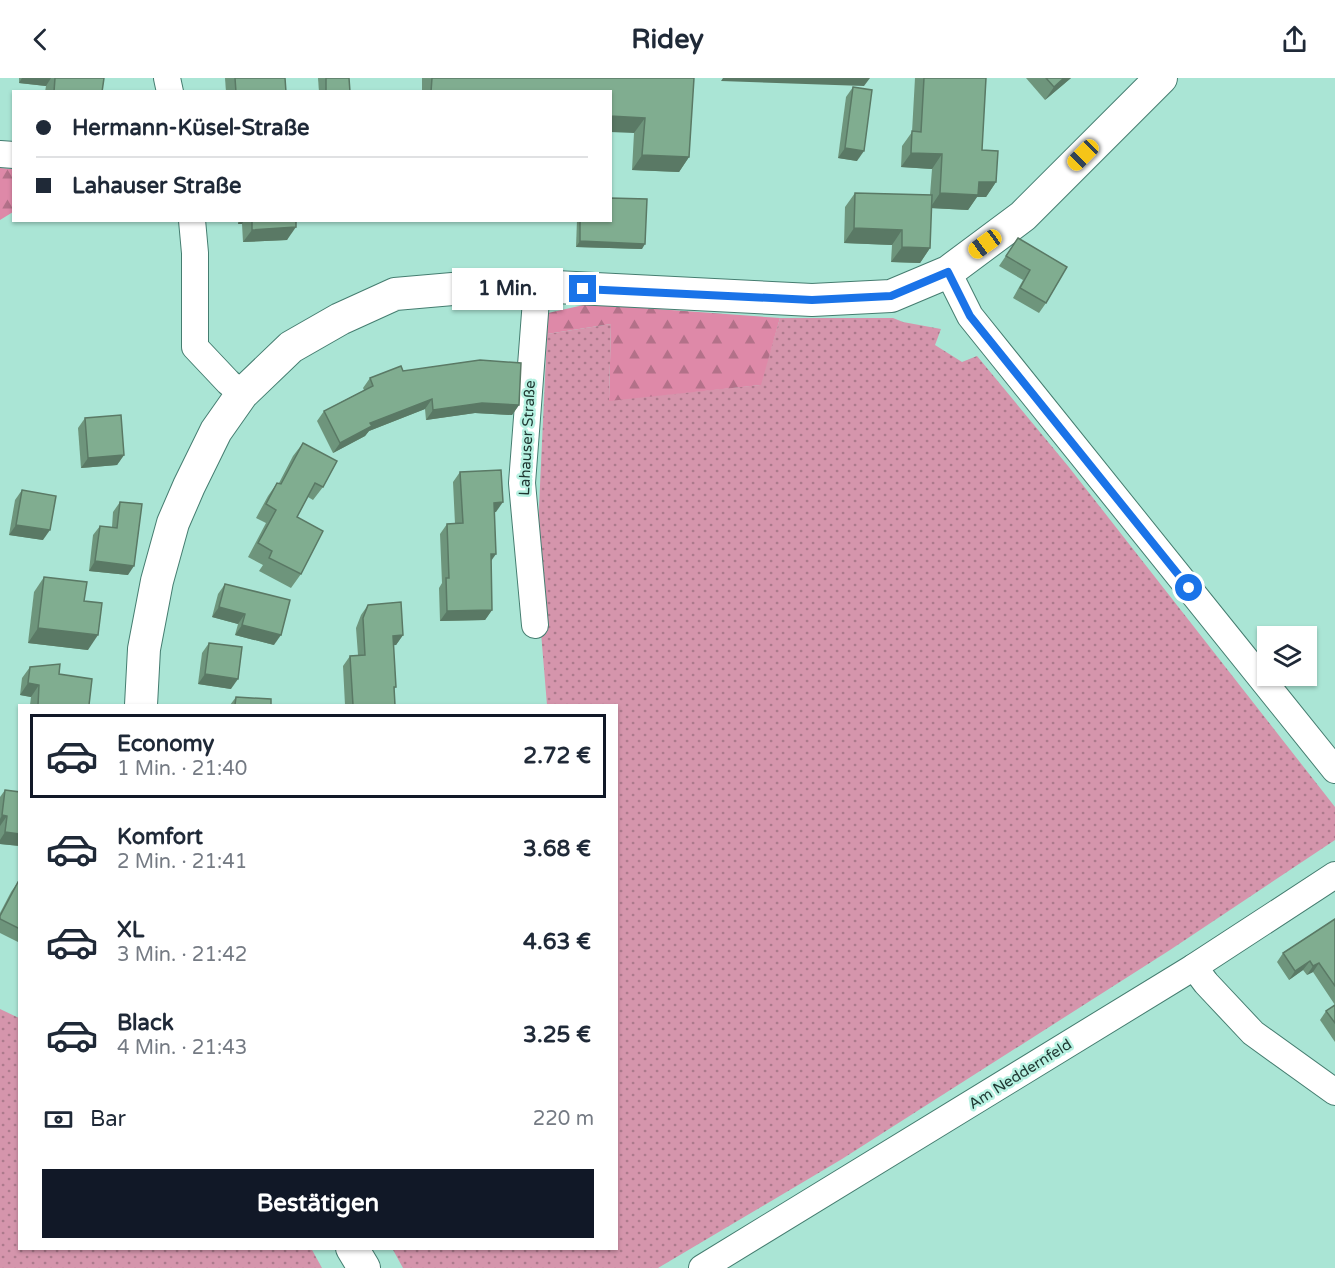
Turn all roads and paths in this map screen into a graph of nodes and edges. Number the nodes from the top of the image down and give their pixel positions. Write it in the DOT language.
graph roads {
  1 [pos="1161,78"];
  2 [pos="192,222"];
  3 [pos="948,272"];
  4 [pos="537,287"];
  5 [pos="242,394"];
  6 [pos="535,625"];
  7 [pos="141,704"];
  8 [pos="1335,770"];
  9 [pos="1335,875"];
  10 [pos="1194,967"];
  11 [pos="1335,1092"];
  12 [pos="353,1250"];
  13 [pos="364,1268"];
  14 [pos="702,1268"];
  1 -- 3 [label="street"];
  2 -- 5 [label="street"];
  3 -- 4 [label="street"];
  3 -- 8 [label="street"];
  4 -- 5 [label="street"];
  4 -- 6 [label="street, Lahauser Straße"];
  5 -- 7 [label="street"];
  9 -- 10 [label="street, Am Neddernfeld"];
  10 -- 11 [label="street"];
  10 -- 14 [label="street, Am Neddernfeld"];
  12 -- 13 [label="street"];
}
